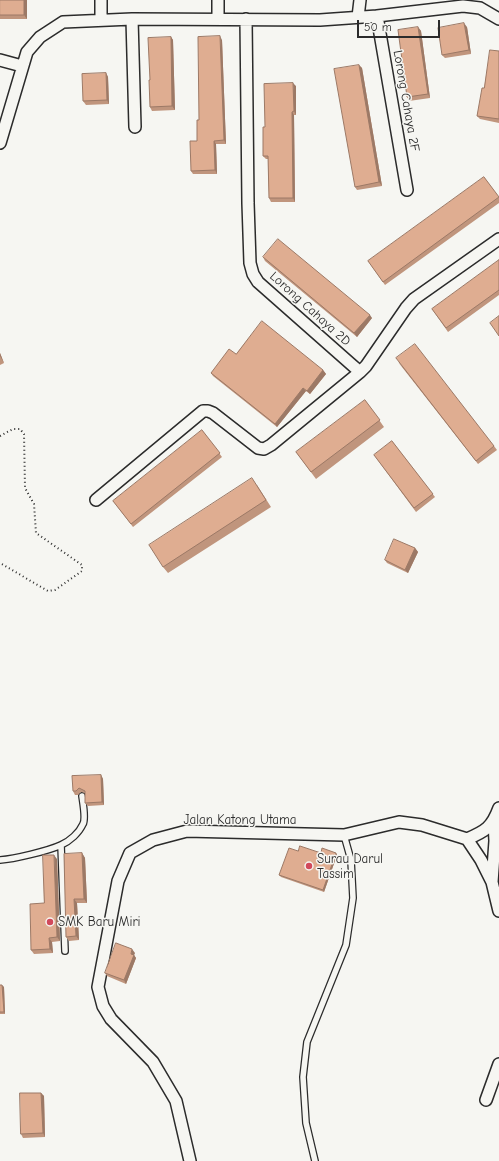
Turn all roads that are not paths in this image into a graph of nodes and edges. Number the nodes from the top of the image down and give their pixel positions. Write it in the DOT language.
graph roads {
  1 [pos="101,0"];
  2 [pos="218,0"];
  3 [pos="360,0"];
  4 [pos="377,16"];
  5 [pos="358,18"];
  6 [pos="218,19"];
  7 [pos="246,19"];
  8 [pos="499,19"];
  9 [pos="101,20"];
  10 [pos="132,20"];
  11 [pos="0,60"];
  12 [pos="22,66"];
  13 [pos="135,127"];
  14 [pos="0,143"];
  15 [pos="407,190"];
  16 [pos="499,239"];
  17 [pos="360,372"];
  18 [pos="96,500"];
  19 [pos="82,796"];
  20 [pos="499,808"];
  21 [pos="494,822"];
  22 [pos="344,835"];
  23 [pos="467,839"];
  24 [pos="61,845"];
  25 [pos="0,860"];
  26 [pos="492,882"];
  27 [pos="499,910"];
  28 [pos="65,951"];
  29 [pos="499,1064"];
  30 [pos="486,1100"];
  31 [pos="190,1161"];
  32 [pos="315,1161"];
  1 -- 9 [label="street"];
  2 -- 6 [label="street"];
  3 -- 5 [label="street"];
  4 -- 5 [label="street"];
  4 -- 8 [label="street"];
  4 -- 15 [label="street, Lorong Cahaya 2F"];
  5 -- 7 [label="street"];
  6 -- 7 [label="street"];
  6 -- 10 [label="street"];
  7 -- 17 [label="street, Lorong Cahaya 2D"];
  9 -- 10 [label="street"];
  9 -- 12 [label="street"];
  10 -- 13 [label="street"];
  11 -- 12 [label="street"];
  12 -- 14 [label="street"];
  16 -- 17 [label="street"];
  17 -- 18 [label="street"];
  19 -- 24 [label="lane"];
  20 -- 21 [label="street"];
  21 -- 23 [label="street"];
  21 -- 26 [label="street"];
  22 -- 23 [label="street, Jalan Katong Utama"];
  22 -- 31 [label="street, Jalan Katong Utama"];
  22 -- 32 [label="lane"];
  23 -- 26 [label="street"];
  24 -- 25 [label="lane"];
  24 -- 28 [label="lane"];
  26 -- 27 [label="street"];
  29 -- 30 [label="street"];
}
